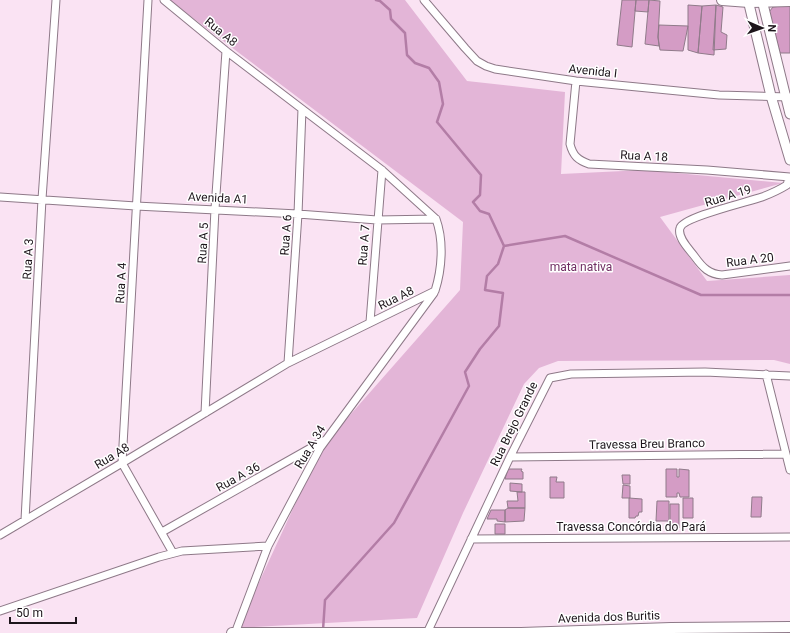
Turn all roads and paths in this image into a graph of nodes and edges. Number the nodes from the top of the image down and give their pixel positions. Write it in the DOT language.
graph roads {
  1 [pos="56,0"];
  2 [pos="148,0"];
  3 [pos="164,0"];
  4 [pos="424,0"];
  5 [pos="722,0"];
  6 [pos="748,1"];
  7 [pos="762,1"];
  8 [pos="790,1"];
  9 [pos="226,50"];
  10 [pos="576,81"];
  11 [pos="771,96"];
  12 [pos="788,97"];
  13 [pos="302,110"];
  14 [pos="790,114"];
  15 [pos="790,160"];
  16 [pos="382,170"];
  17 [pos="790,177"];
  18 [pos="0,197"];
  19 [pos="42,199"];
  20 [pos="136,206"];
  21 [pos="215,209"];
  22 [pos="298,214"];
  23 [pos="436,219"];
  24 [pos="377,220"];
  25 [pos="682,239"];
  26 [pos="790,266"];
  27 [pos="435,291"];
  28 [pos="370,322"];
  29 [pos="288,363"];
  30 [pos="766,374"];
  31 [pos="790,376"];
  32 [pos="205,413"];
  33 [pos="325,440"];
  34 [pos="785,454"];
  35 [pos="510,457"];
  36 [pos="122,464"];
  37 [pos="790,470"];
  38 [pos="25,520"];
  39 [pos="162,532"];
  40 [pos="0,535"];
  41 [pos="790,537"];
  42 [pos="471,540"];
  43 [pos="268,546"];
  44 [pos="173,553"];
  45 [pos="0,610"];
  46 [pos="790,626"];
  47 [pos="317,632"];
  48 [pos="235,633"];
  49 [pos="326,633"];
  50 [pos="383,633"];
  51 [pos="427,633"];
  1 -- 19 [label="street, Rua A 3"];
  2 -- 20 [label="street, Rua A 4"];
  3 -- 9 [label="street, Rua A8"];
  4 -- 10 [label="street, Avenida I"];
  5 -- 6 [label="main road"];
  6 -- 7 [label="main road"];
  6 -- 11 [label="street"];
  7 -- 8 [label="main road"];
  7 -- 12 [label="street"];
  9 -- 13 [label="street, Rua A8"];
  9 -- 21 [label="street, Rua A 5"];
  10 -- 11 [label="street, Avenida I"];
  10 -- 17 [label="street, Rua A 18"];
  11 -- 12 [label="street, Avenida I"];
  11 -- 15 [label="street"];
  12 -- 14 [label="street"];
  13 -- 16 [label="street, Rua A8"];
  13 -- 22 [label="street, Rua A 6"];
  16 -- 23 [label="street, Rua A8"];
  16 -- 24 [label="street, Rua A 7"];
  17 -- 25 [label="street, Rua A 19"];
  18 -- 19 [label="street, Avenida A1"];
  19 -- 20 [label="street, Avenida A1"];
  19 -- 38 [label="street, Rua A 3"];
  20 -- 21 [label="street, Avenida A1"];
  20 -- 36 [label="street, Rua A 4"];
  21 -- 22 [label="street, Avenida A1"];
  21 -- 32 [label="street, Rua A 5"];
  22 -- 24 [label="street, Avenida A1"];
  22 -- 29 [label="street, Rua A 6"];
  23 -- 24 [label="street, Avenida A1"];
  23 -- 27 [label="street"];
  24 -- 28 [label="street, Rua A 7"];
  25 -- 26 [label="street, Rua A 20"];
  27 -- 28 [label="street, Rua A8"];
  27 -- 33 [label="street, Rua A 34"];
  28 -- 29 [label="street, Rua A8"];
  29 -- 32 [label="street, Rua A8"];
  30 -- 31 [label="street, Rua Brejo Grande"];
  30 -- 34 [label="street"];
  30 -- 35 [label="street, Rua Brejo Grande"];
  32 -- 36 [label="street, Rua A8"];
  33 -- 39 [label="street, Rua A 36"];
  33 -- 43 [label="street, Rua A 34"];
  34 -- 35 [label="street, Travessa Breu Branco"];
  34 -- 37 [label="street"];
  35 -- 42 [label="street, Rua Brejo Grande"];
  36 -- 38 [label="street, Rua A8"];
  36 -- 39 [label="street"];
  38 -- 40 [label="street, Rua A8"];
  39 -- 44 [label="street"];
  41 -- 42 [label="street, Travessa Concórdia do Pará"];
  42 -- 51 [label="street, Rua Brejo Grande"];
  43 -- 44 [label="street"];
  43 -- 48 [label="street, Rua A 34"];
  44 -- 45 [label="street"];
  46 -- 51 [label="main road, Avenida dos Buritis"];
  47 -- 48 [label="main road, Avenida dos Buritis"];
  47 -- 49 [label="main road, Avenida dos Buritis"];
  49 -- 50 [label="main road, Avenida dos Buritis"];
  50 -- 51 [label="main road, Avenida dos Buritis"];
}
